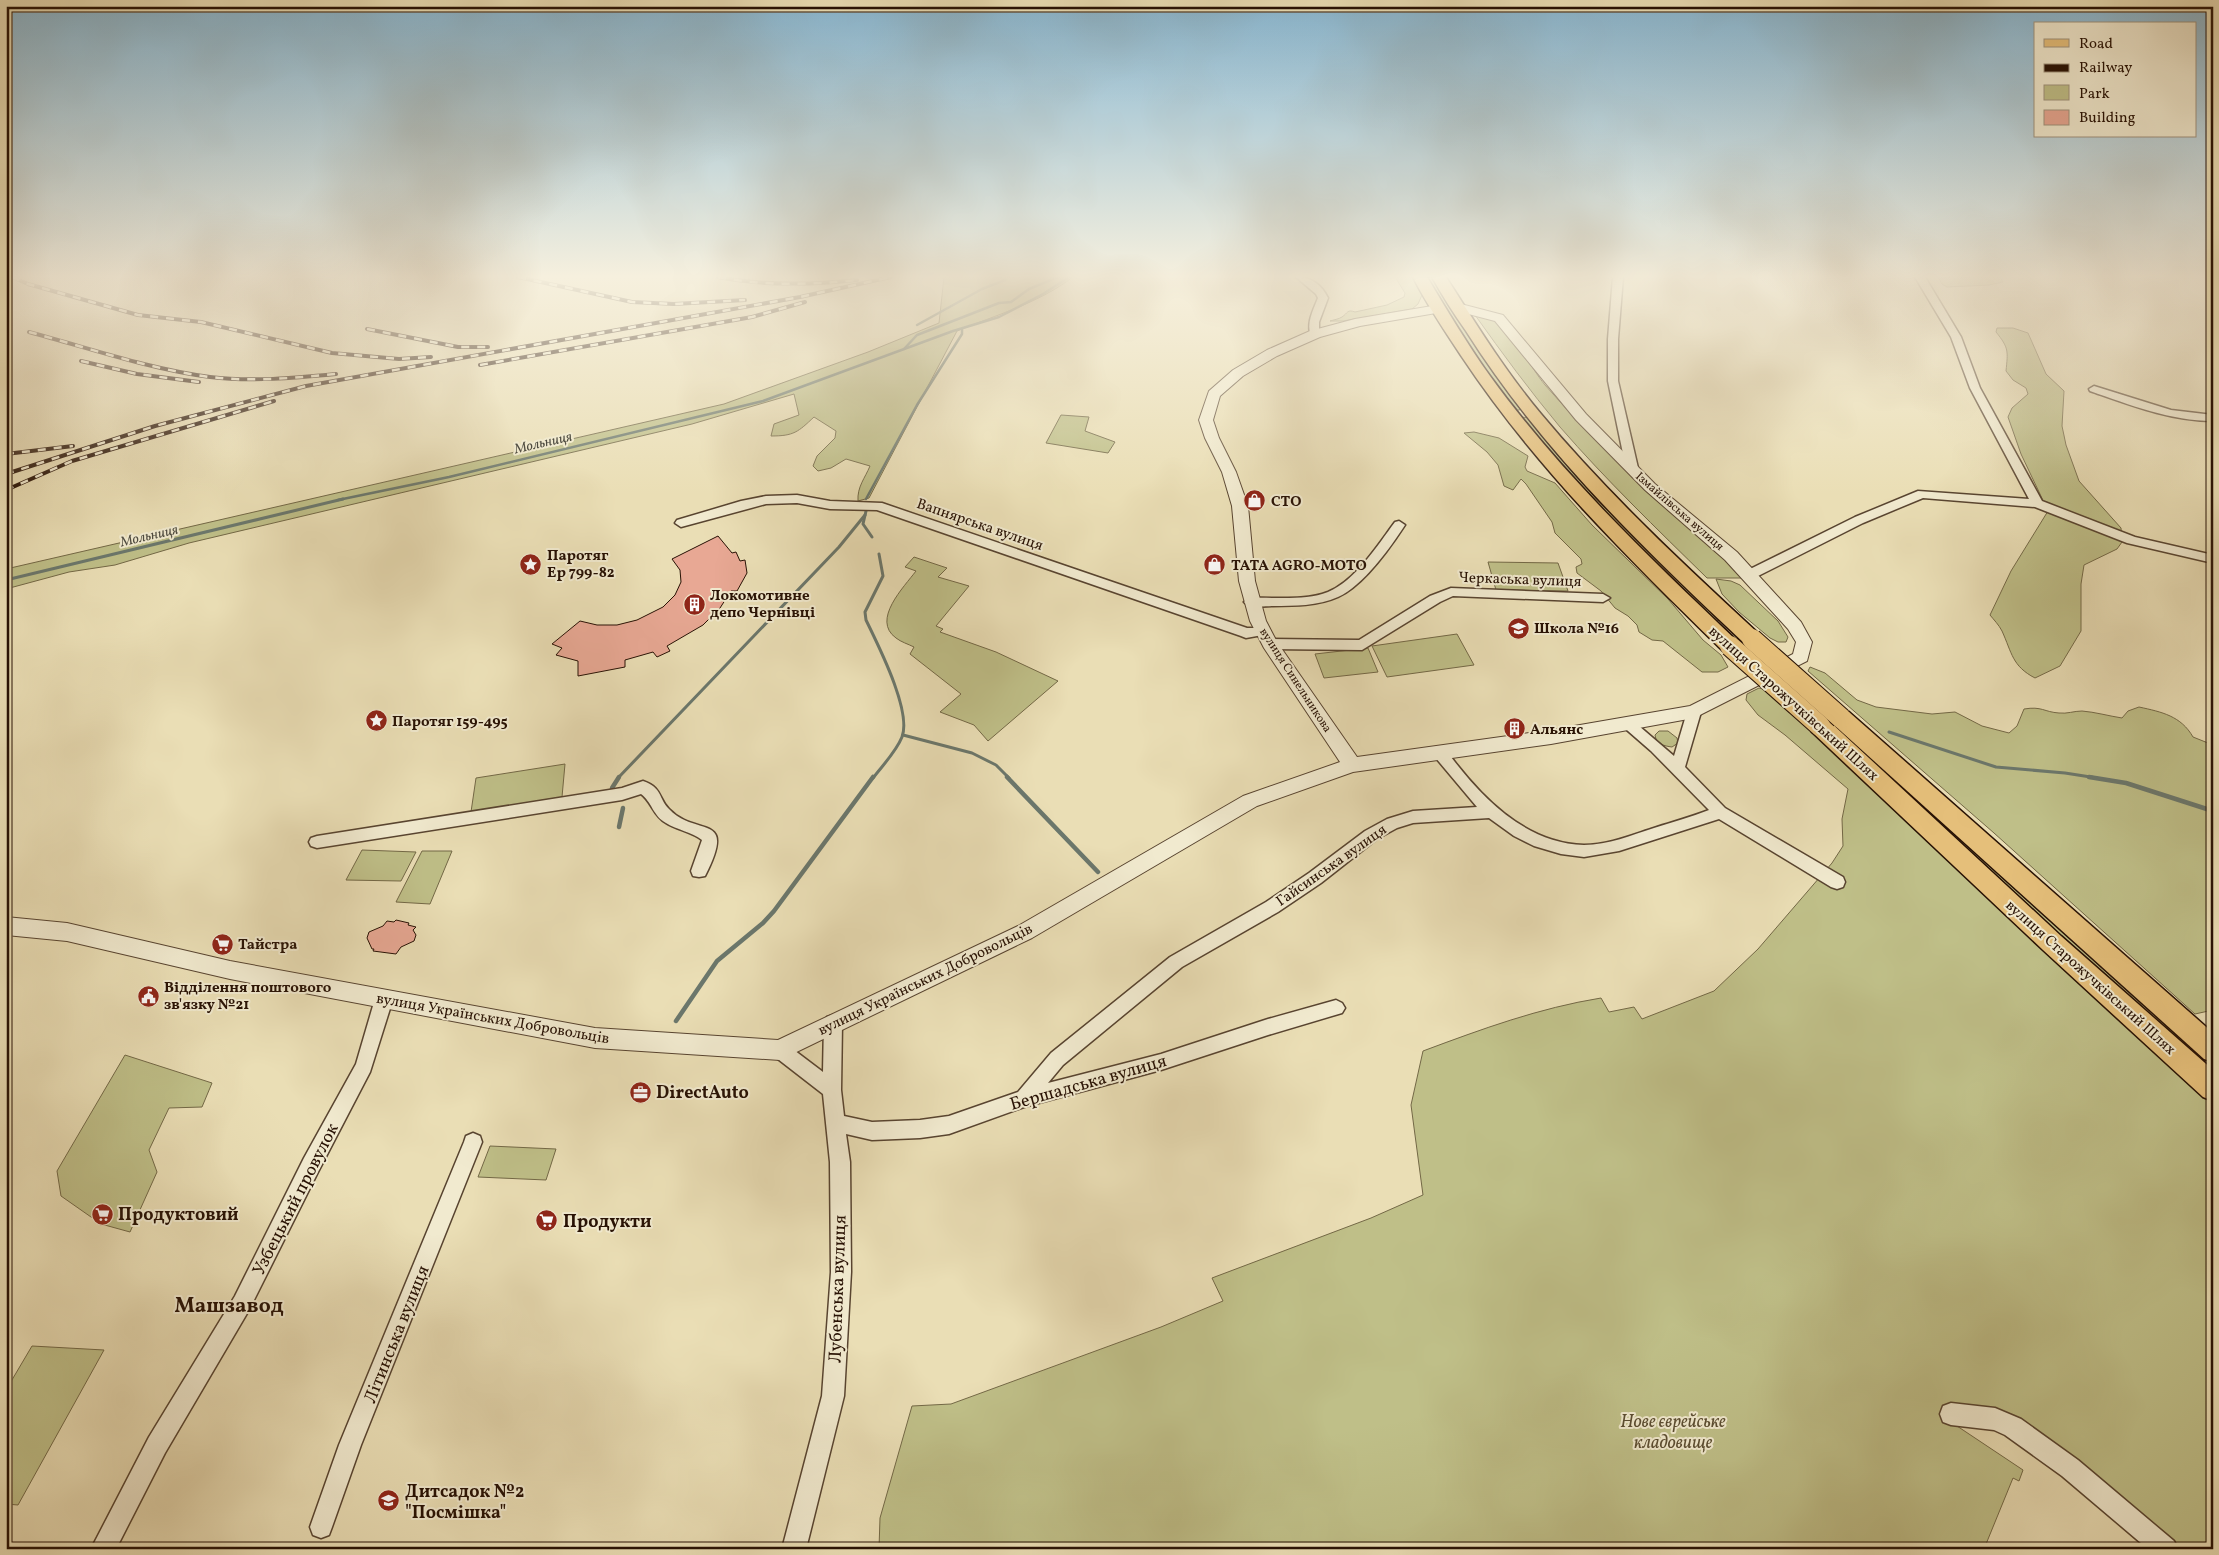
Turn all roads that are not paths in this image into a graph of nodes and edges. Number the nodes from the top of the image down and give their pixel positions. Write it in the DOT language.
graph roads {
  1 [pos="1278,350"];
  2 [pos="1466,350"];
  3 [pos="1487,350"];
  4 [pos="1525,350"];
  5 [pos="1613,350"];
  6 [pos="1961,350"];
  7 [pos="2094,389"];
  8 [pos="1532,413"];
  9 [pos="1510,415"];
  10 [pos="2213,418"];
  11 [pos="1632,468"];
  12 [pos="2037,504"];
  13 [pos="682,523"];
  14 [pos="1399,526"];
  15 [pos="2213,559"];
  16 [pos="1749,575"];
  17 [pos="1603,598"];
  18 [pos="1251,602"];
  19 [pos="1715,632"];
  20 [pos="1745,632"];
  21 [pos="1266,637"];
  22 [pos="1801,657"];
  23 [pos="1694,712"];
  24 [pos="1831,722"];
  25 [pos="1626,724"];
  26 [pos="1440,753"];
  27 [pos="1352,764"];
  28 [pos="1677,769"];
  29 [pos="1491,812"];
  30 [pos="1720,812"];
  31 [pos="317,842"];
  32 [pos="699,871"];
  33 [pos="1837,882"];
  34 [pos="6,926"];
  35 [pos="384,999"];
  36 [pos="1336,1008"];
  37 [pos="833,1024"];
  38 [pos="780,1050"];
  39 [pos="2213,1050"];
  40 [pos="2213,1088"];
  41 [pos="832,1090"];
  42 [pos="1024,1098"];
  43 [pos="837,1122"];
  44 [pos="473,1142"];
  45 [pos="1951,1414"];
  46 [pos="321,1527"];
  47 [pos="103,1549"];
  48 [pos="794,1549"];
  49 [pos="2166,1549"];
  1 -- 18 [label="street, вулиця Синельникова"];
  2 -- 9 [label="main road, вулиця Старожучківський Шлях"];
  3 -- 8 [label="main road, вулиця Старожучківський Шлях"];
  4 -- 11 [label="street"];
  5 -- 11 [label="street, Ізмайлівська вулиця"];
  6 -- 12 [label="street"];
  7 -- 10 [label="street"];
  8 -- 9 [label="main road"];
  8 -- 20 [label="main road, вулиця Старожучківський Шлях"];
  9 -- 19 [label="main road, вулиця Старожучківський Шлях"];
  11 -- 16 [label="street, Ізмайлівська вулиця"];
  12 -- 15 [label="street"];
  12 -- 16 [label="street"];
  13 -- 21 [label="street, Вапнярська вулиця"];
  14 -- 18 [label="street"];
  16 -- 22 [label="street, Ізмайлівська вулиця"];
  17 -- 21 [label="street, Черкаська вулиця"];
  18 -- 21 [label="street, вулиця Синельникова"];
  19 -- 20 [label="main road"];
  19 -- 24 [label="main road, вулиця Старожучківський Шлях, bridge"];
  20 -- 24 [label="main road, вулиця Старожучківський Шлях, bridge"];
  21 -- 27 [label="street, вулиця Синельникова"];
  22 -- 23 [label="street, вулиця Українських Добровольців"];
  23 -- 25 [label="street, вулиця Українських Добровольців"];
  23 -- 28 [label="street"];
  24 -- 39 [label="main road, вулиця Старожучківський Шлях"];
  24 -- 40 [label="main road, вулиця Старожучківський Шлях"];
  25 -- 26 [label="street, вулиця Українських Добровольців"];
  25 -- 28 [label="street"];
  26 -- 27 [label="street, вулиця Українських Добровольців"];
  26 -- 29 [label="street"];
  27 -- 37 [label="street, вулиця Українських Добровольців"];
  28 -- 30 [label="street"];
  29 -- 30 [label="street"];
  29 -- 42 [label="street, Гайсинська вулиця"];
  30 -- 33 [label="street"];
  31 -- 32 [label="street"];
  34 -- 35 [label="street, вулиця Українських Добровольців"];
  35 -- 38 [label="street, вулиця Українських Добровольців"];
  35 -- 47 [label="street, Узбецький провулок"];
  36 -- 42 [label="street, Бершадська вулиця"];
  37 -- 38 [label="street, вулиця Українських Добровольців"];
  37 -- 41 [label="street, Лубенська вулиця"];
  38 -- 41 [label="street"];
  41 -- 43 [label="street, Лубенська вулиця"];
  42 -- 43 [label="street, Бершадська вулиця"];
  43 -- 48 [label="street, Лубенська вулиця"];
  44 -- 46 [label="street, Літинська вулиця"];
  45 -- 49 [label="street"];
}
